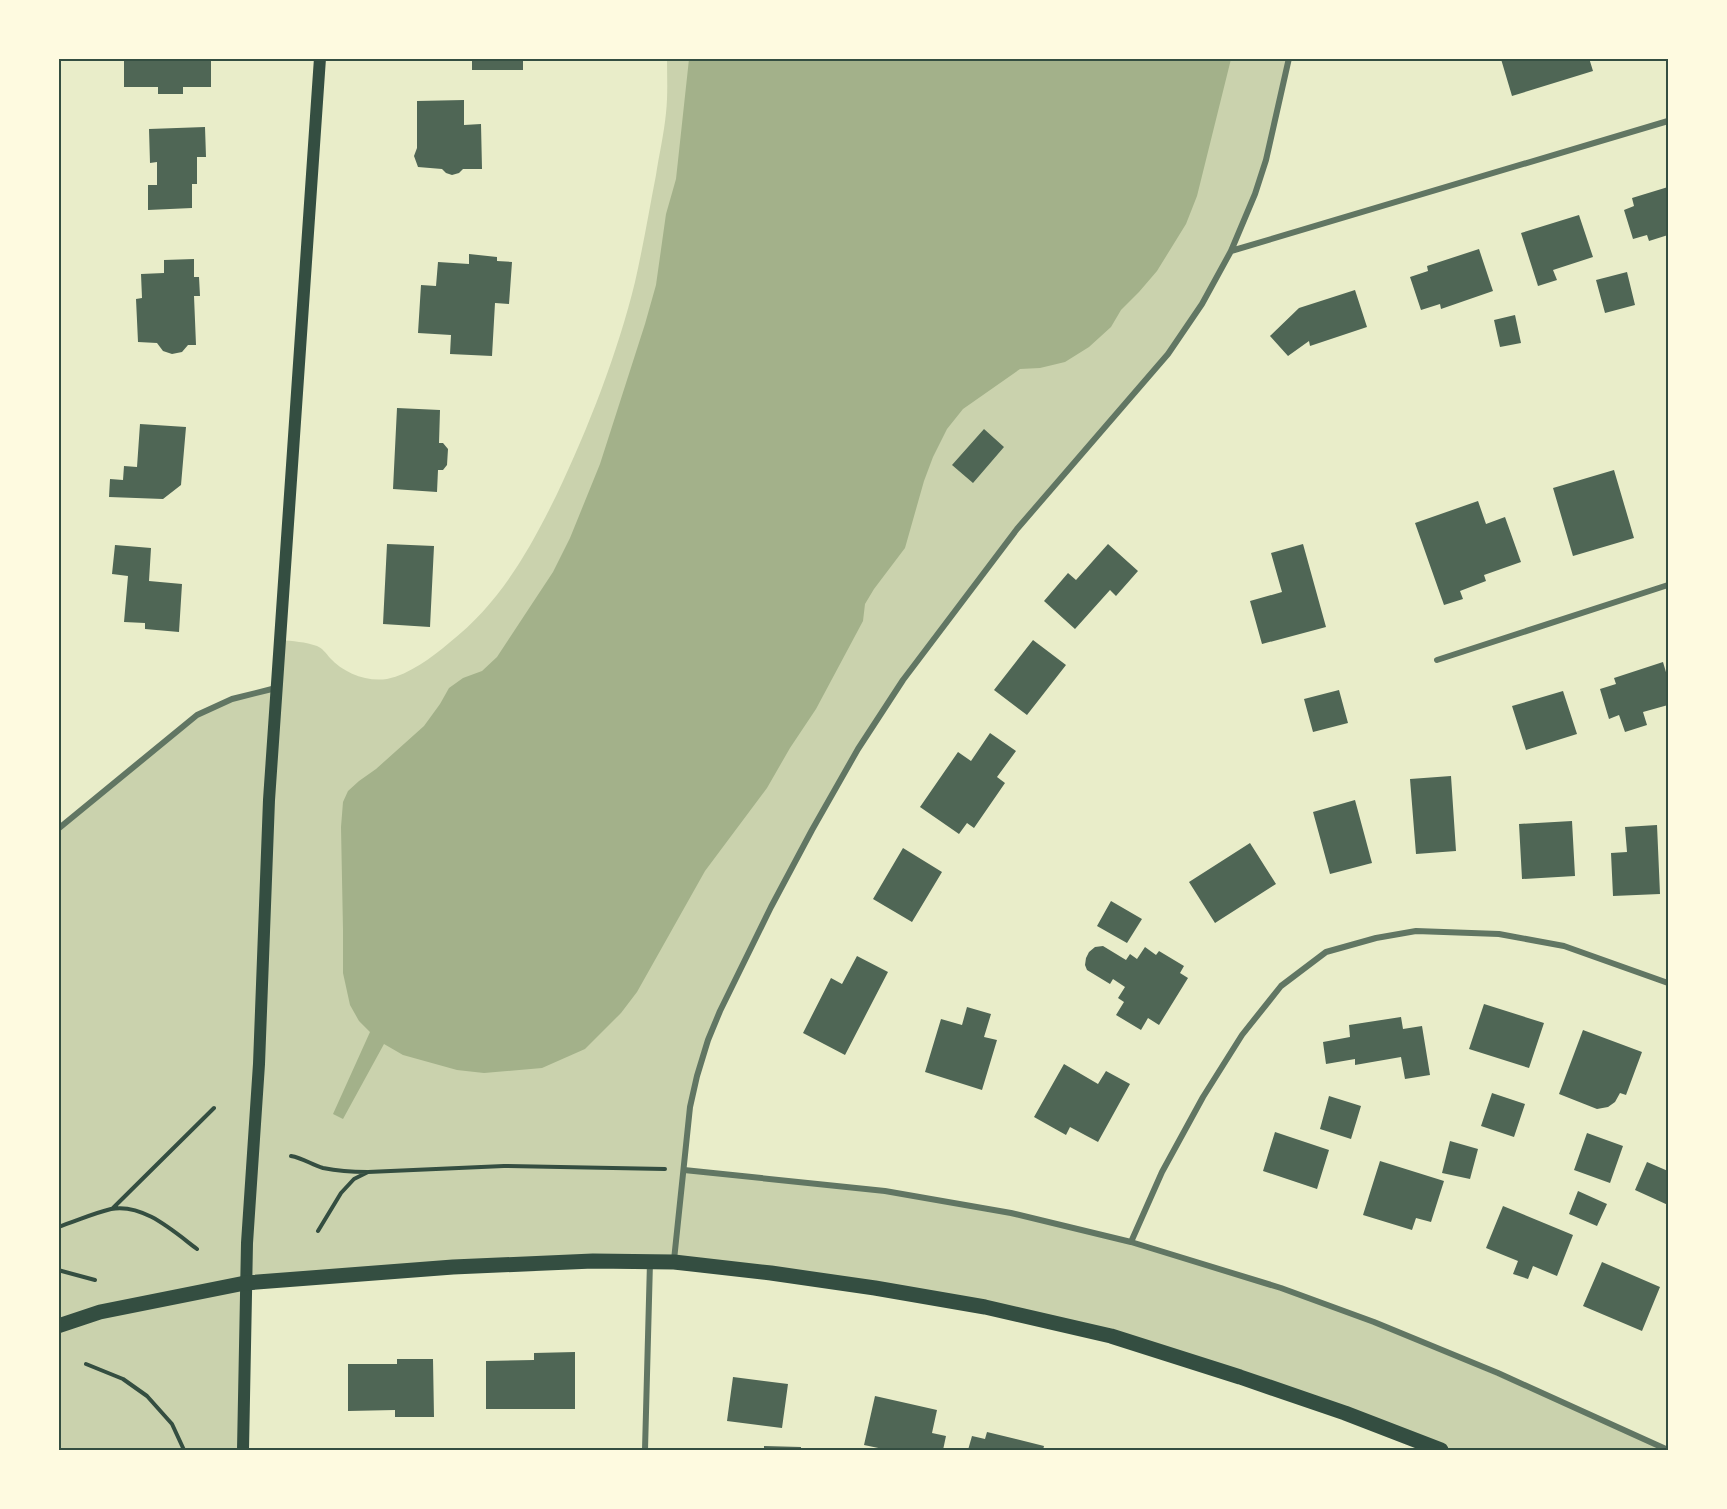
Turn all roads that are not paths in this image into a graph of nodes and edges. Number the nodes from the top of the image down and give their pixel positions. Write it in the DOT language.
graph roads {
  1 [pos="320,58"];
  2 [pos="1289,58"];
  3 [pos="1668,121"];
  4 [pos="1232,251"];
  5 [pos="1668,585"];
  6 [pos="1437,660"];
  7 [pos="278,688"];
  8 [pos="58,829"];
  9 [pos="1668,983"];
  10 [pos="684,1170"];
  11 [pos="1131,1242"];
  12 [pos="650,1261"];
  13 [pos="674,1262"];
  14 [pos="245,1283"];
  15 [pos="58,1326"];
  16 [pos="243,1450"];
  17 [pos="645,1450"];
  18 [pos="1441,1450"];
  19 [pos="1668,1450"];
  1 -- 7 [label="main road"];
  2 -- 4 [label="street"];
  3 -- 4 [label="street"];
  4 -- 10 [label="street"];
  5 -- 6 [label="street"];
  7 -- 8 [label="street"];
  7 -- 14 [label="main road"];
  9 -- 11 [label="street"];
  10 -- 11 [label="street"];
  10 -- 13 [label="street"];
  11 -- 19 [label="street"];
  12 -- 13 [label="main road"];
  12 -- 14 [label="main road"];
  12 -- 17 [label="street"];
  13 -- 18 [label="main road"];
  14 -- 15 [label="main road"];
  14 -- 16 [label="main road"];
}
